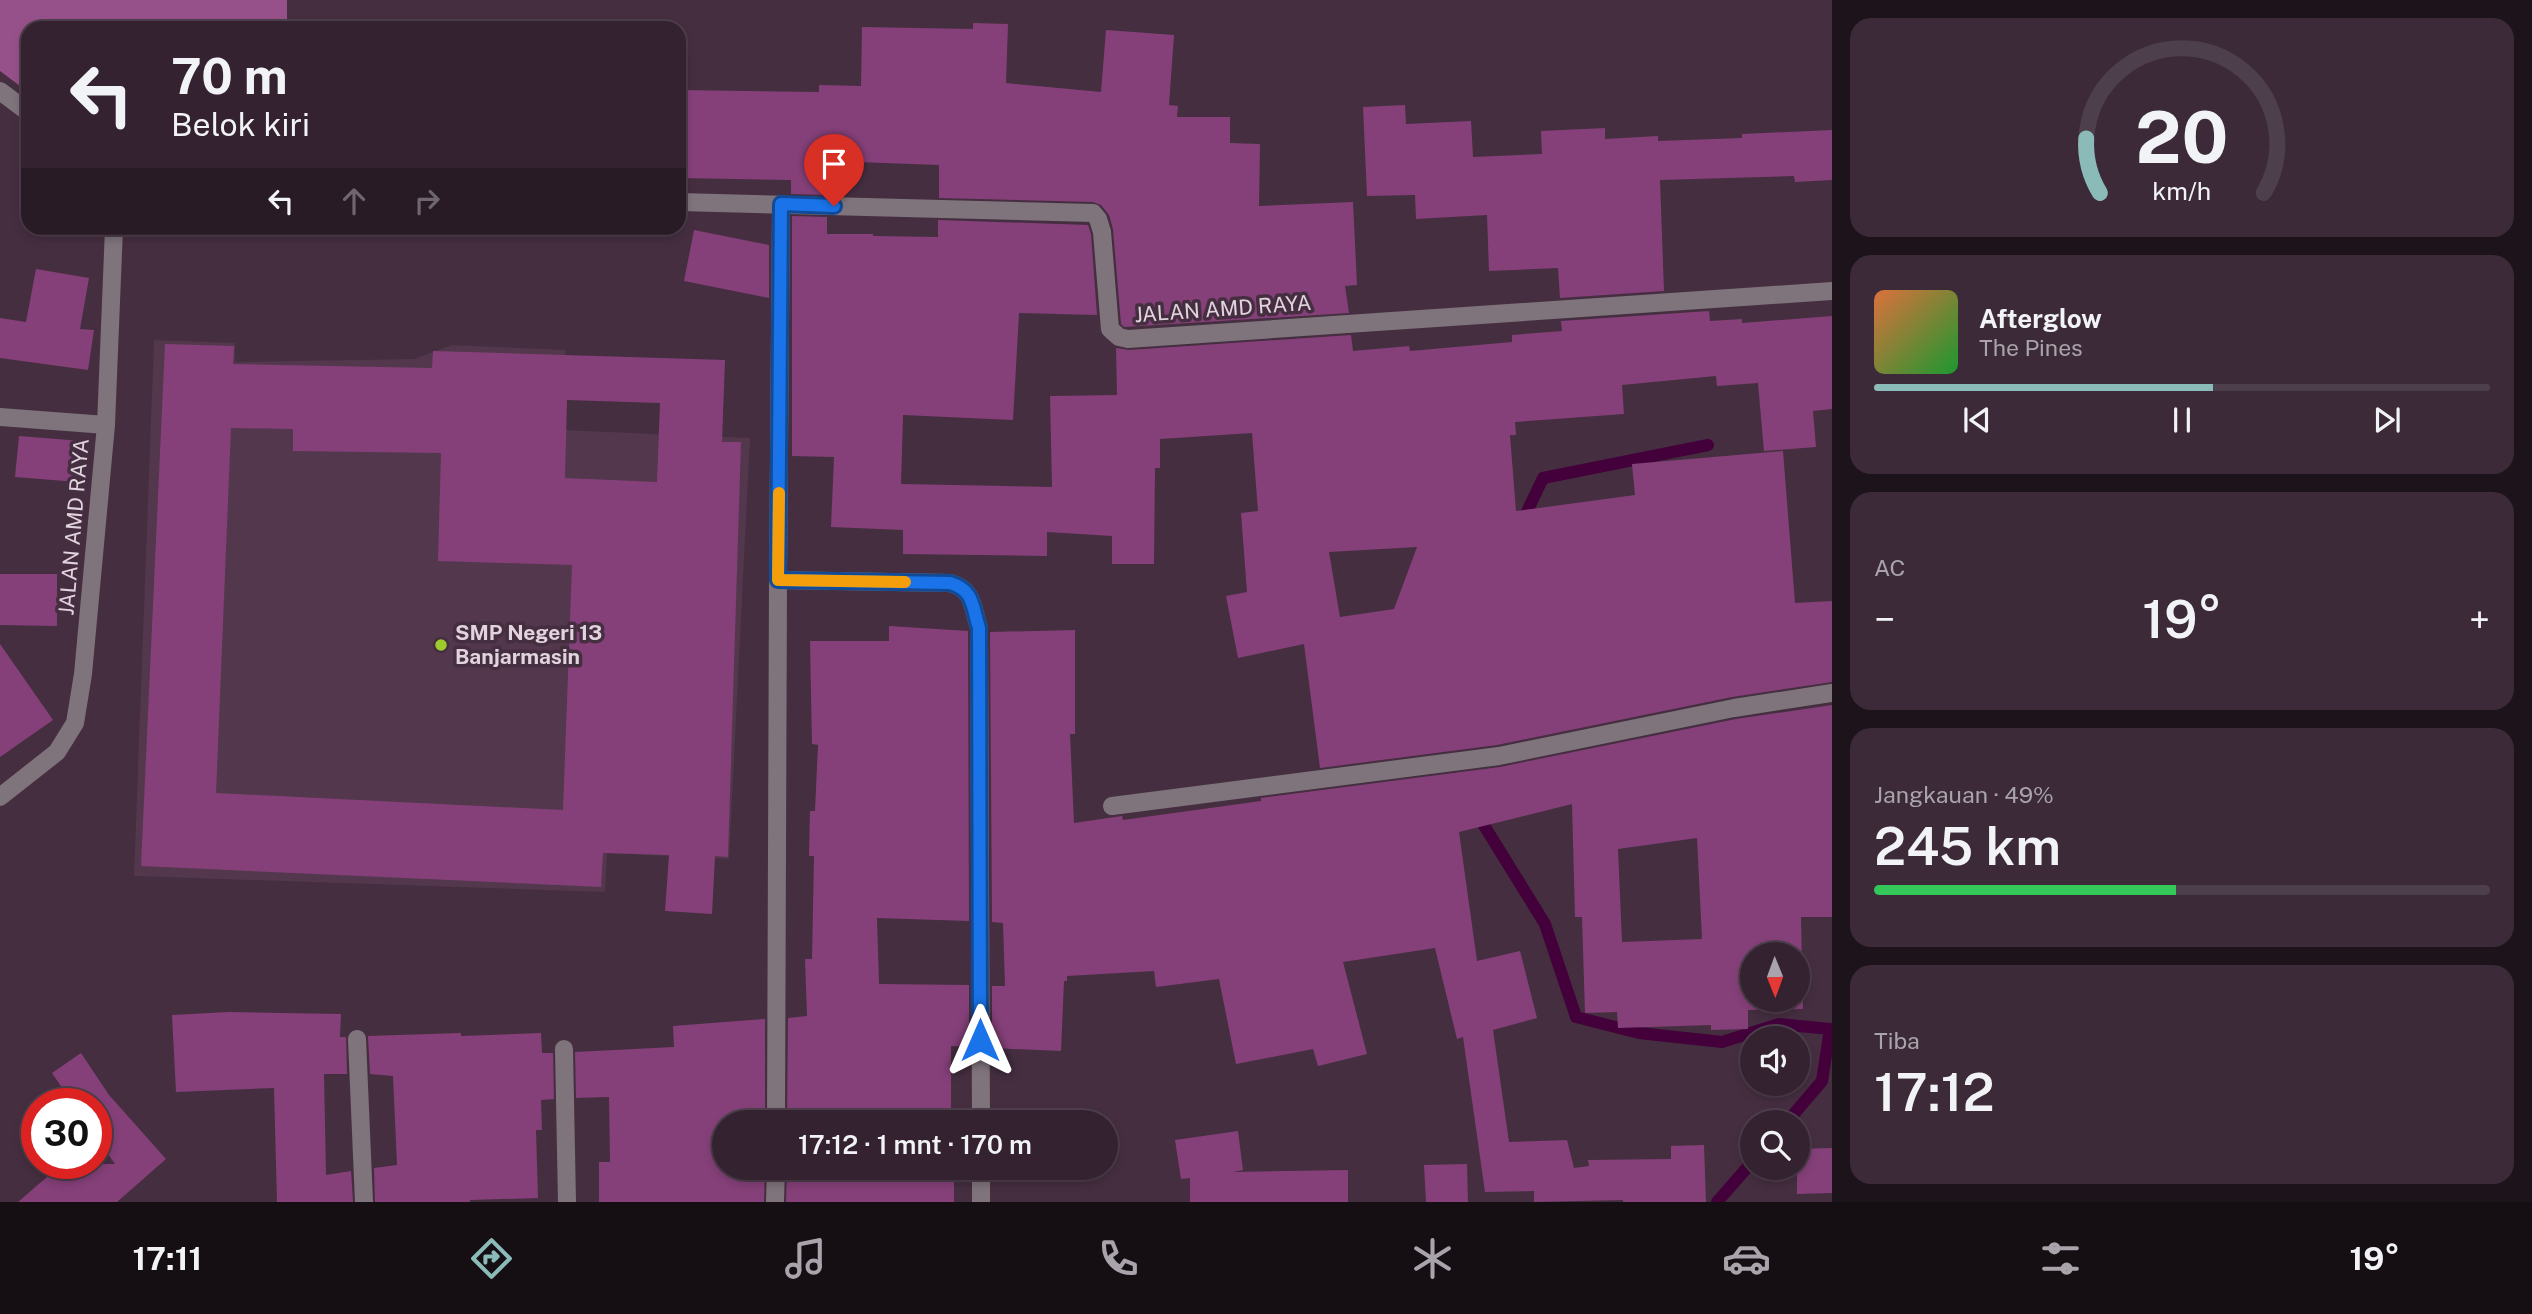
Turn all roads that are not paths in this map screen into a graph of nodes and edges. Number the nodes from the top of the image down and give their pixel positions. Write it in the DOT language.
graph roads {
  1 [pos="0,91"];
  2 [pos="21,107"];
  3 [pos="686,202"];
  4 [pos="781,204"];
  5 [pos="114,235"];
  6 [pos="1832,291"];
  7 [pos="0,417"];
  8 [pos="106,425"];
  9 [pos="778,580"];
  10 [pos="1832,693"];
  11 [pos="0,797"];
  12 [pos="1112,806"];
  13 [pos="357,1039"];
  14 [pos="564,1049"];
  15 [pos="776,1110"];
  16 [pos="981,1110"];
  17 [pos="776,1180"];
  18 [pos="981,1180"];
  19 [pos="364,1202"];
  20 [pos="567,1202"];
  21 [pos="775,1202"];
  22 [pos="981,1202"];
  1 -- 2 [label="street"];
  3 -- 4 [label="street, JALAN AMD RAYA"];
  4 -- 6 [label="street, JALAN AMD RAYA"];
  4 -- 9 [label="street"];
  5 -- 8 [label="street, JALAN AMD RAYA"];
  7 -- 8 [label="street"];
  8 -- 11 [label="street, JALAN AMD RAYA"];
  9 -- 15 [label="street"];
  9 -- 16 [label="street"];
  10 -- 12 [label="street"];
  13 -- 19 [label="street"];
  14 -- 20 [label="street"];
  17 -- 21 [label="street"];
  18 -- 22 [label="street"];
}
